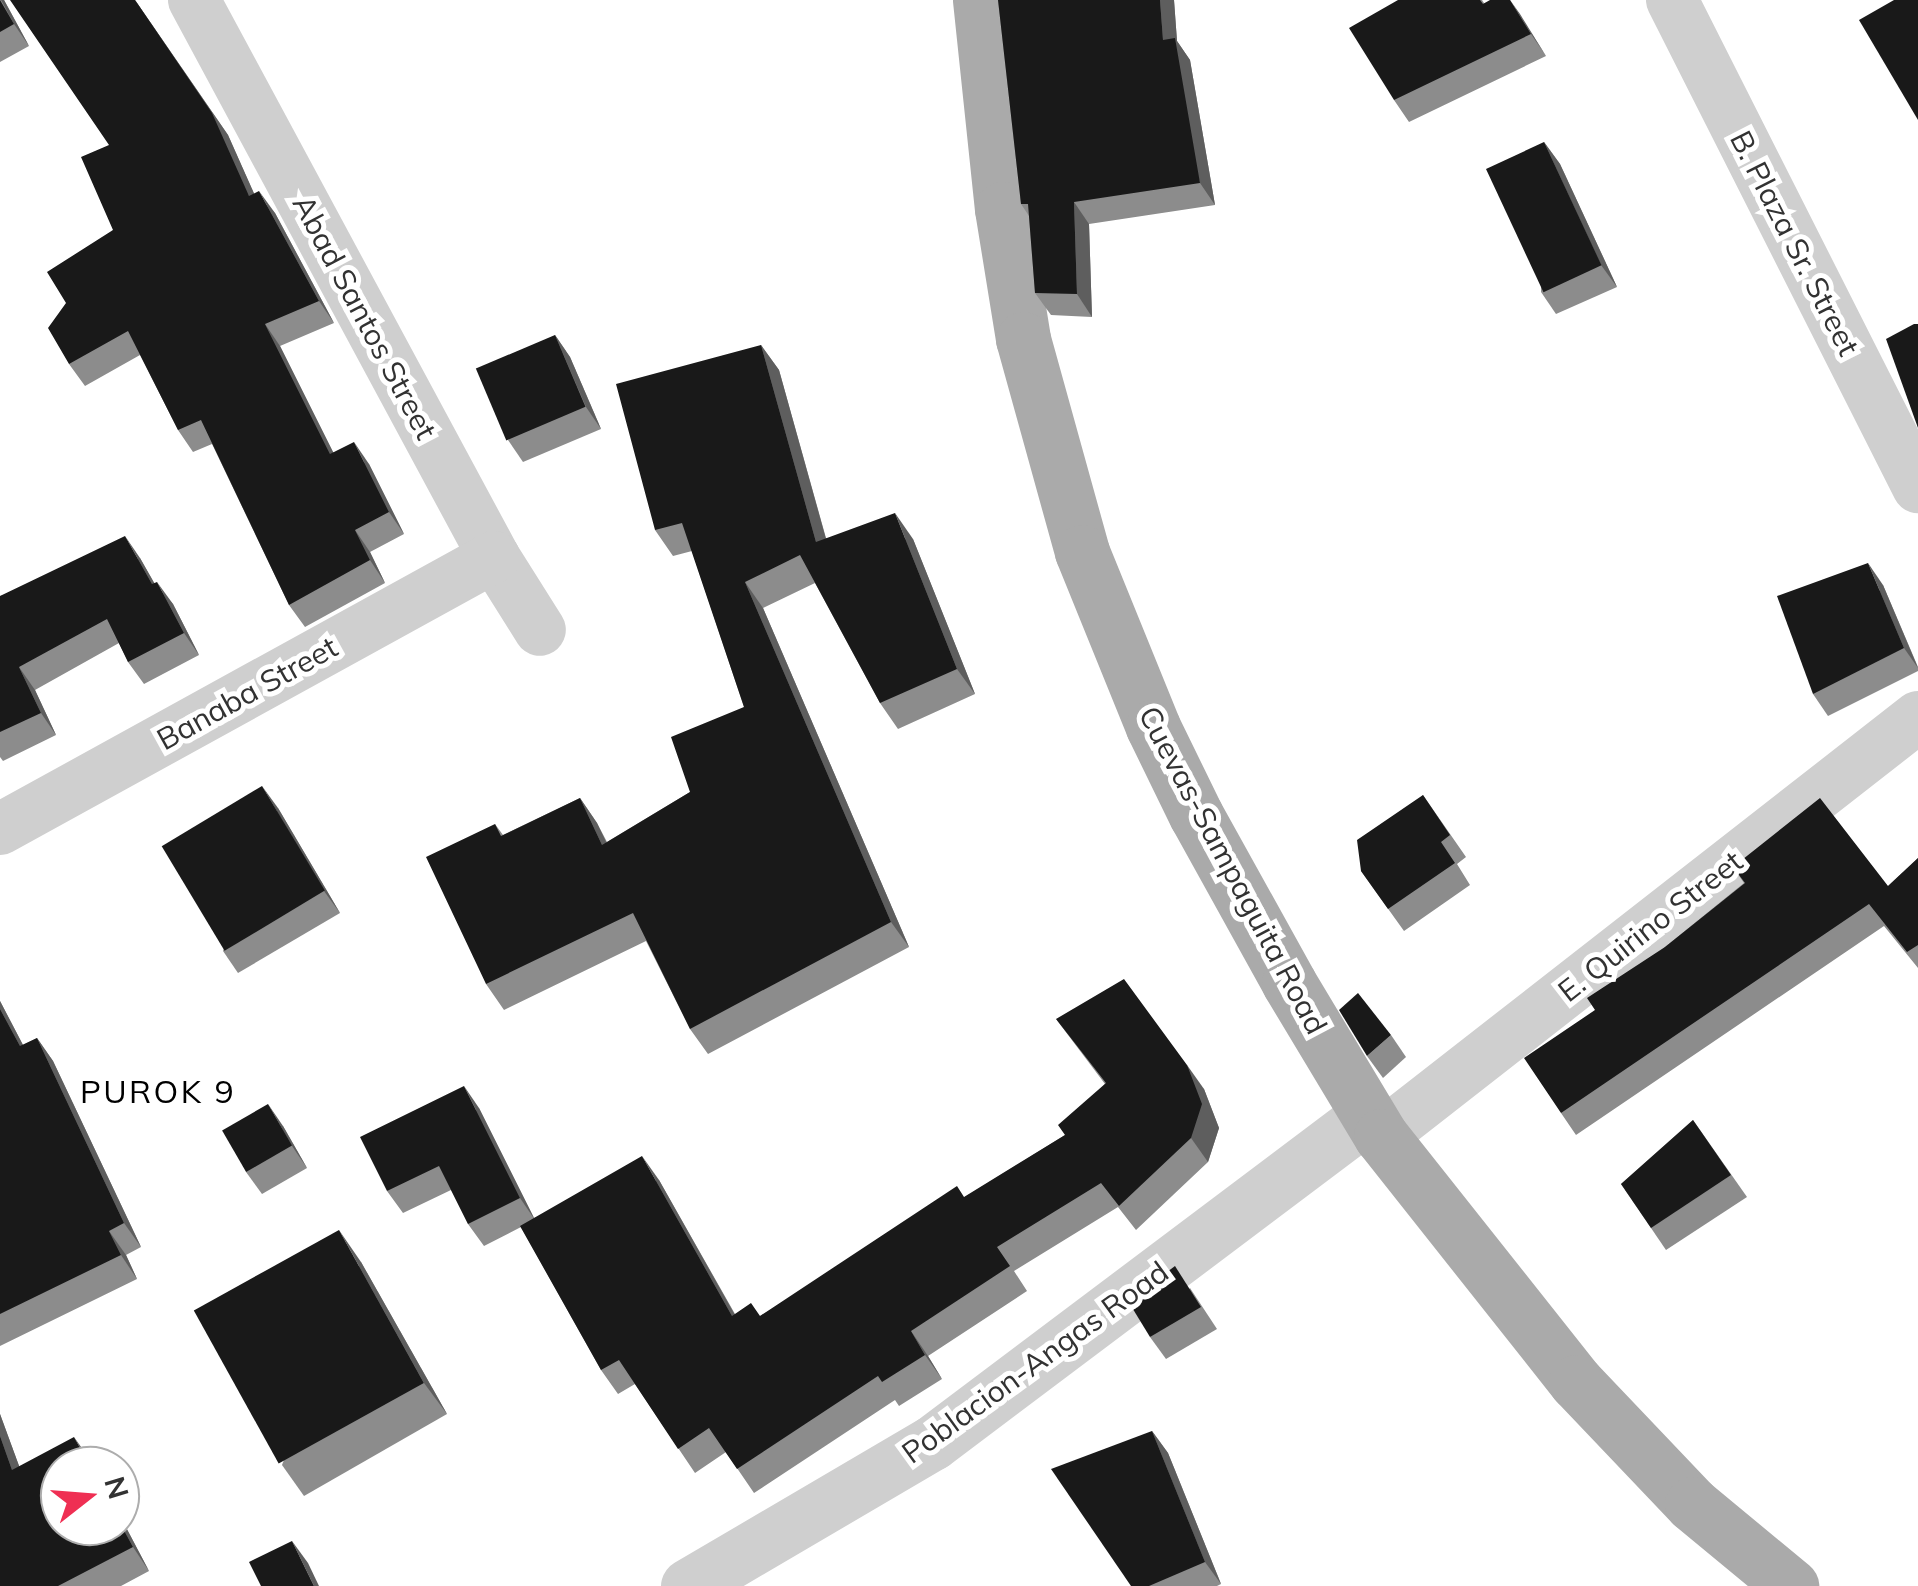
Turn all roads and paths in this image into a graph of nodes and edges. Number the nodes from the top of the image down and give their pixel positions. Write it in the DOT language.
graph roads {
  1 [pos="194,0"];
  2 [pos="980,0"];
  3 [pos="1672,0"];
  4 [pos="1918,487"];
  5 [pos="494,557"];
  6 [pos="540,630"];
  7 [pos="1918,717"];
  8 [pos="0,828"];
  9 [pos="1374,1126"];
  10 [pos="688,1586"];
  11 [pos="1792,1586"];
  1 -- 5 [label="street, Abad Santos Street"];
  2 -- 9 [label="main road, Cuevas-Sampaguita Road"];
  3 -- 4 [label="street, B. Plaza Sr. Street"];
  5 -- 6 [label="street, Abad Santos Street"];
  5 -- 8 [label="street, Banaba Street"];
  7 -- 9 [label="street, E. Quirino Street"];
  9 -- 10 [label="street, Poblacion-Angas Road"];
  9 -- 11 [label="main road, Cuevas-Sampaguita Road"];
}
